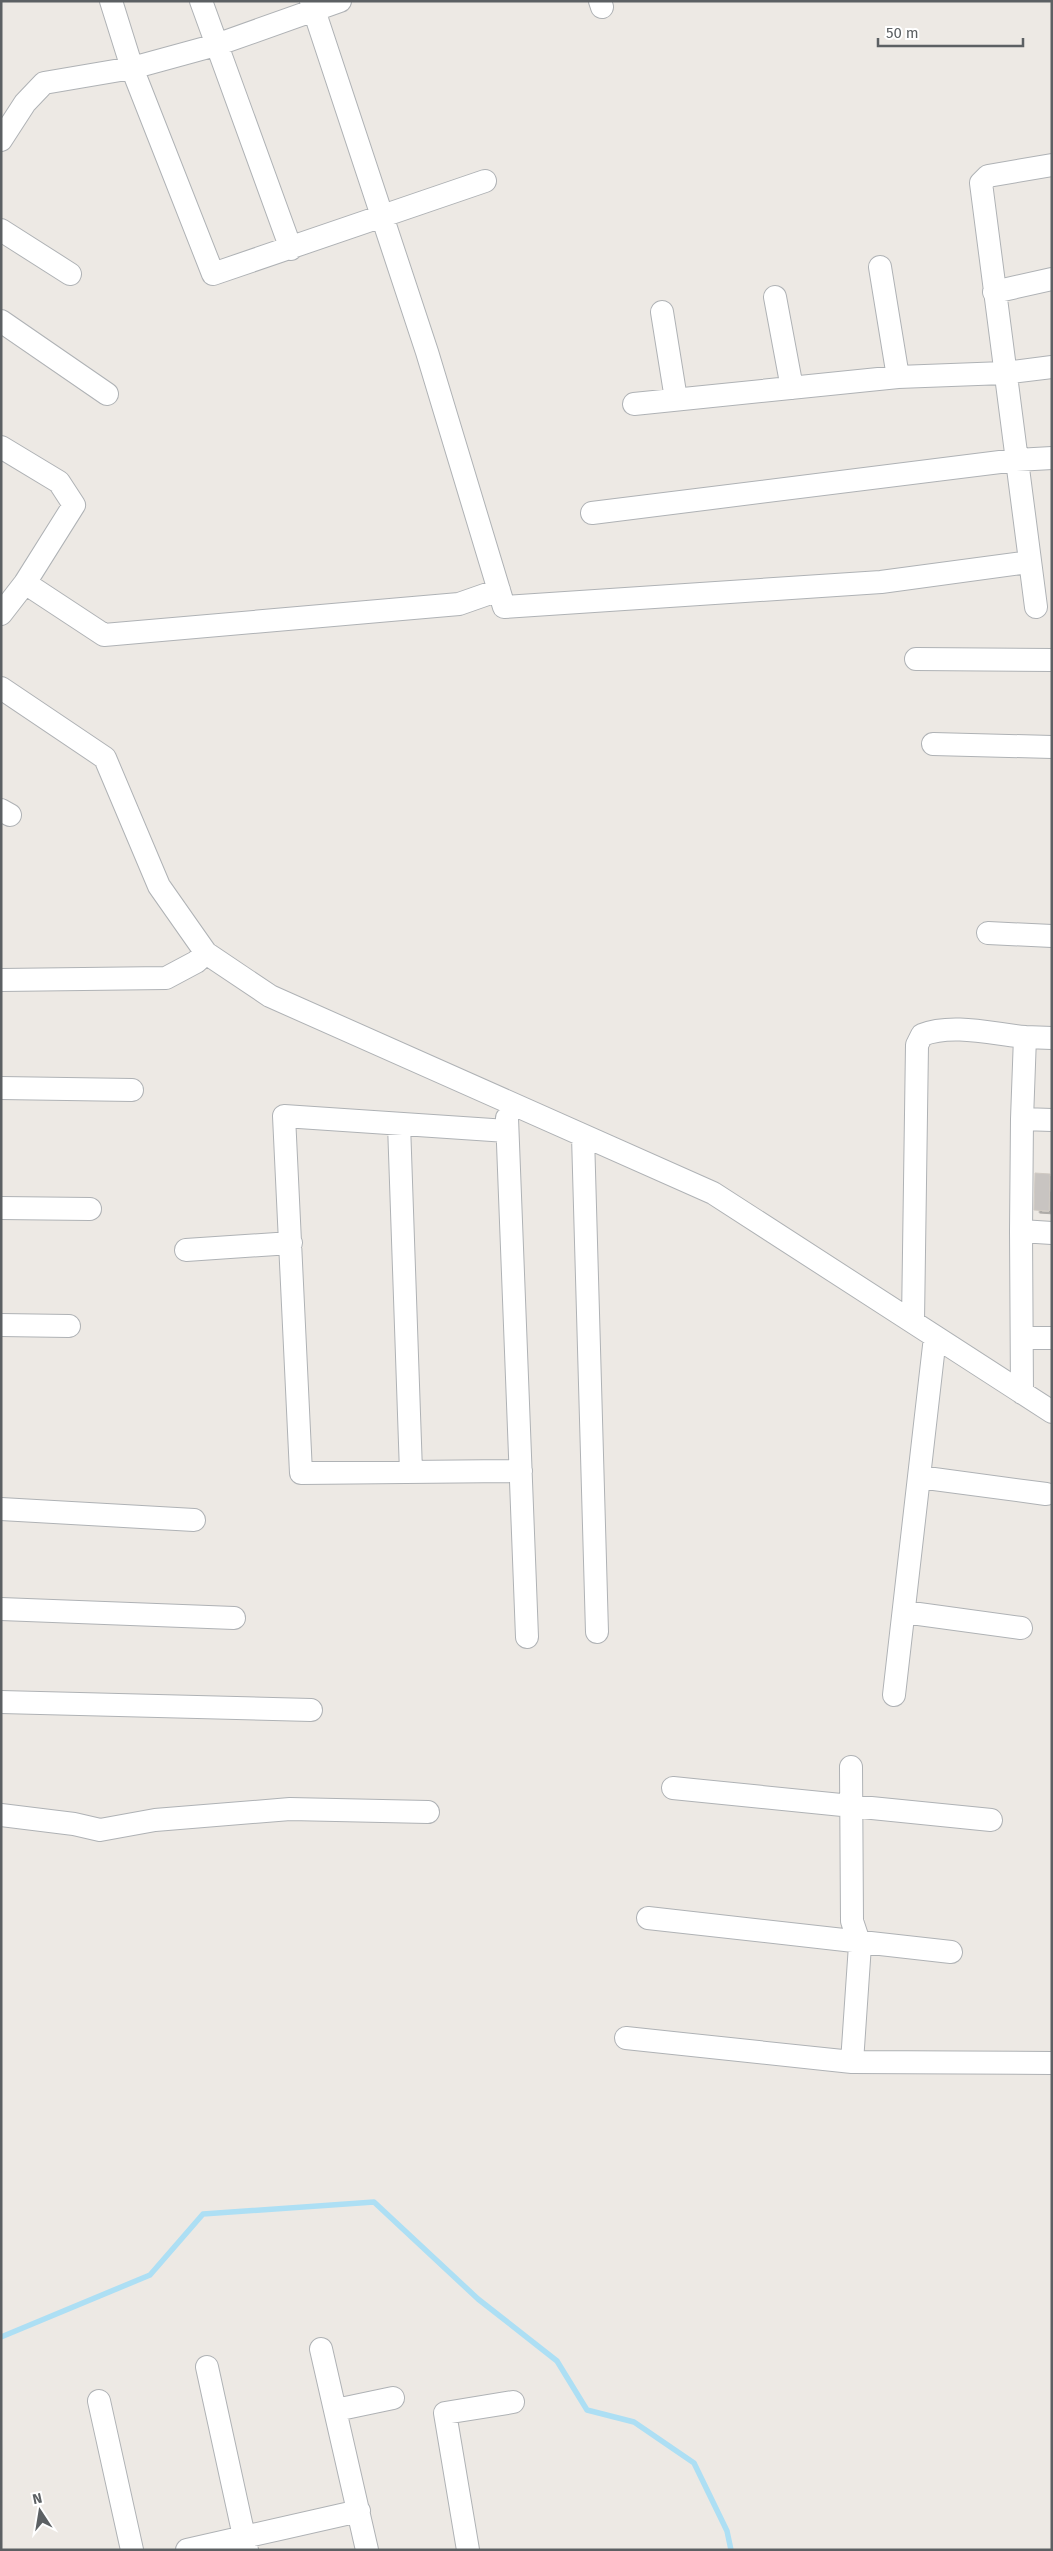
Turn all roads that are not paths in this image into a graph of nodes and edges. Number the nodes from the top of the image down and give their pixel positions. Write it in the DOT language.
graph roads {
  1 [pos="111,1"];
  2 [pos="201,1"];
  3 [pos="340,1"];
  4 [pos="312,5"];
  5 [pos="216,45"];
  6 [pos="132,68"];
  7 [pos="1,140"];
  8 [pos="1052,165"];
  9 [pos="485,181"];
  10 [pos="382,216"];
  11 [pos="1,230"];
  12 [pos="291,249"];
  13 [pos="880,268"];
  14 [pos="70,274"];
  15 [pos="1052,279"];
  16 [pos="994,292"];
  17 [pos="775,297"];
  18 [pos="662,312"];
  19 [pos="1,321"];
  20 [pos="1052,367"];
  21 [pos="1004,373"];
  22 [pos="898,377"];
  23 [pos="792,388"];
  24 [pos="107,394"];
  25 [pos="676,399"];
  26 [pos="634,404"];
  27 [pos="1,447"];
  28 [pos="1052,458"];
  29 [pos="1016,460"];
  30 [pos="592,513"];
  31 [pos="1029,562"];
  32 [pos="25,583"];
  33 [pos="499,590"];
  34 [pos="1036,607"];
  35 [pos="1,614"];
  36 [pos="916,659"];
  37 [pos="1052,660"];
  38 [pos="1,688"];
  39 [pos="933,744"];
  40 [pos="1052,747"];
  41 [pos="988,933"];
  42 [pos="1052,936"];
  43 [pos="201,957"];
  44 [pos="1,980"];
  45 [pos="1025,1037"];
  46 [pos="1052,1038"];
  47 [pos="1,1088"];
  48 [pos="132,1090"];
  49 [pos="506,1102"];
  50 [pos="1022,1120"];
  51 [pos="1052,1120"];
  52 [pos="399,1124"];
  53 [pos="507,1131"];
  54 [pos="582,1136"];
  55 [pos="1,1208"];
  56 [pos="90,1209"];
  57 [pos="1021,1232"];
  58 [pos="1052,1233"];
  59 [pos="290,1243"];
  60 [pos="186,1250"];
  61 [pos="913,1322"];
  62 [pos="1,1325"];
  63 [pos="69,1326"];
  64 [pos="935,1336"];
  65 [pos="1023,1338"];
  66 [pos="1052,1338"];
  67 [pos="1022,1393"];
  68 [pos="1052,1412"];
  69 [pos="520,1471"];
  70 [pos="411,1472"];
  71 [pos="919,1477"];
  72 [pos="1046,1494"];
  73 [pos="1,1509"];
  74 [pos="194,1520"];
  75 [pos="1,1609"];
  76 [pos="904,1612"];
  77 [pos="234,1618"];
  78 [pos="1021,1628"];
  79 [pos="597,1632"];
  80 [pos="527,1637"];
  81 [pos="894,1695"];
  82 [pos="1,1702"];
  83 [pos="310,1710"];
  84 [pos="851,1767"];
  85 [pos="673,1788"];
  86 [pos="851,1806"];
  87 [pos="428,1812"];
  88 [pos="1,1814"];
  89 [pos="991,1820"];
  90 [pos="648,1918"];
  91 [pos="859,1942"];
  92 [pos="951,1952"];
  93 [pos="626,2038"];
  94 [pos="852,2062"];
  95 [pos="1052,2063"];
  96 [pos="321,2349"];
  97 [pos="207,2367"];
  98 [pos="393,2398"];
  99 [pos="99,2401"];
  100 [pos="513,2402"];
  101 [pos="336,2410"];
  102 [pos="359,2511"];
  103 [pos="246,2543"];
  104 [pos="132,2550"];
  105 [pos="186,2550"];
  106 [pos="366,2550"];
  107 [pos="468,2550"];
  1 -- 6 [label="street"];
  2 -- 5 [label="street"];
  3 -- 4 [label="street"];
  4 -- 5 [label="street"];
  4 -- 10 [label="street"];
  5 -- 6 [label="street"];
  5 -- 12 [label="street"];
  6 -- 7 [label="street"];
  6 -- 12 [label="street"];
  8 -- 16 [label="street"];
  9 -- 10 [label="street"];
  10 -- 12 [label="street"];
  10 -- 33 [label="street"];
  11 -- 14 [label="street"];
  13 -- 22 [label="street"];
  15 -- 16 [label="street"];
  16 -- 21 [label="street"];
  17 -- 23 [label="street"];
  18 -- 25 [label="street"];
  19 -- 24 [label="street"];
  20 -- 21 [label="street"];
  21 -- 22 [label="street"];
  21 -- 29 [label="street"];
  22 -- 23 [label="street"];
  23 -- 25 [label="street"];
  25 -- 26 [label="street"];
  27 -- 32 [label="street"];
  28 -- 29 [label="street"];
  29 -- 30 [label="street"];
  29 -- 31 [label="street"];
  31 -- 33 [label="street"];
  31 -- 34 [label="street"];
  32 -- 33 [label="street"];
  32 -- 35 [label="street"];
  36 -- 37 [label="street"];
  38 -- 43 [label="street"];
  39 -- 40 [label="street"];
  41 -- 42 [label="street"];
  43 -- 44 [label="street"];
  43 -- 49 [label="street"];
  45 -- 46 [label="street"];
  45 -- 50 [label="street"];
  45 -- 61 [label="street"];
  47 -- 48 [label="street"];
  49 -- 53 [label="street"];
  49 -- 54 [label="street"];
  50 -- 51 [label="street"];
  50 -- 57 [label="street"];
  52 -- 53 [label="street"];
  52 -- 59 [label="street"];
  52 -- 70 [label="street"];
  53 -- 69 [label="street"];
  54 -- 61 [label="street"];
  54 -- 79 [label="street"];
  55 -- 56 [label="street"];
  57 -- 58 [label="street"];
  57 -- 65 [label="street"];
  59 -- 60 [label="street"];
  59 -- 70 [label="street"];
  61 -- 64 [label="street"];
  62 -- 63 [label="street"];
  64 -- 67 [label="street"];
  64 -- 71 [label="street"];
  65 -- 66 [label="street"];
  65 -- 67 [label="street"];
  67 -- 68 [label="street"];
  69 -- 70 [label="street"];
  69 -- 80 [label="street"];
  71 -- 72 [label="street"];
  71 -- 76 [label="street"];
  73 -- 74 [label="street"];
  75 -- 77 [label="street"];
  76 -- 78 [label="street"];
  76 -- 81 [label="street"];
  82 -- 83 [label="street"];
  84 -- 86 [label="street"];
  85 -- 86 [label="street"];
  86 -- 89 [label="street"];
  86 -- 91 [label="street"];
  87 -- 88 [label="street"];
  90 -- 91 [label="street"];
  91 -- 92 [label="street"];
  91 -- 94 [label="street"];
  93 -- 94 [label="street"];
  94 -- 95 [label="street"];
  96 -- 101 [label="street"];
  97 -- 103 [label="street"];
  98 -- 101 [label="street"];
  99 -- 104 [label="street"];
  100 -- 107 [label="street"];
  101 -- 102 [label="street"];
  102 -- 103 [label="street"];
  102 -- 106 [label="street"];
  103 -- 105 [label="street"];
}
